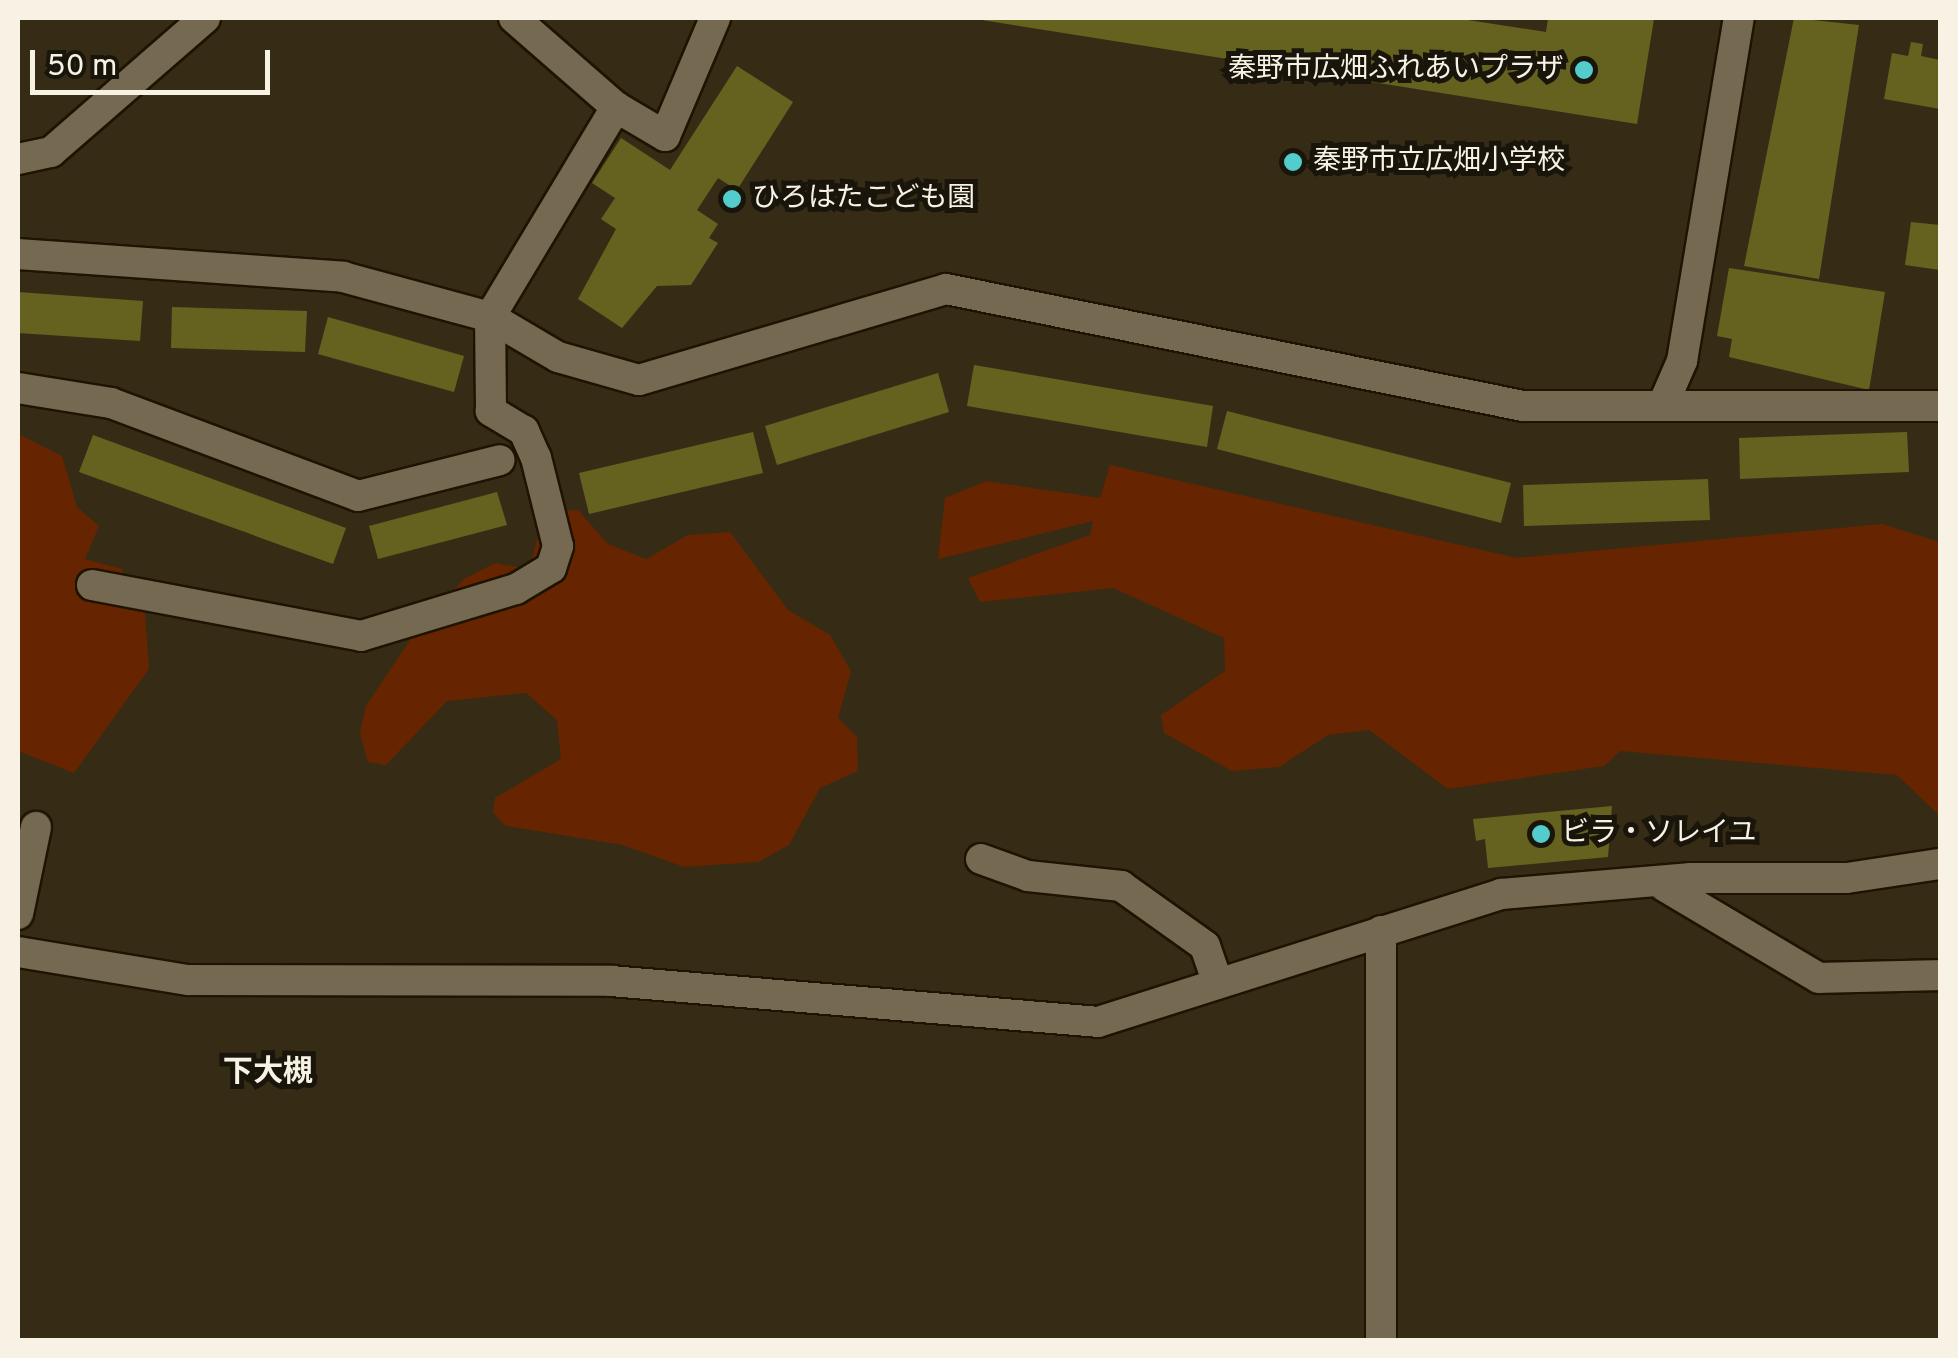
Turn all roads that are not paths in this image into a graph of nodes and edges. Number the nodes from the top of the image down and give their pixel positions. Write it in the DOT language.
graph roads {
  1 [pos="206,18"];
  2 [pos="514,18"];
  3 [pos="716,18"];
  4 [pos="1738,18"];
  5 [pos="616,107"];
  6 [pos="18,159"];
  7 [pos="18,254"];
  8 [pos="490,317"];
  9 [pos="18,388"];
  10 [pos="1665,400"];
  11 [pos="1940,406"];
  12 [pos="500,460"];
  13 [pos="92,585"];
  14 [pos="36,827"];
  15 [pos="981,859"];
  16 [pos="1940,864"];
  17 [pos="1664,886"];
  18 [pos="18,914"];
  19 [pos="1381,931"];
  20 [pos="18,952"];
  21 [pos="1940,975"];
  22 [pos="1217,980"];
  23 [pos="1381,1340"];
  1 -- 6 [label="street"];
  2 -- 5 [label="street"];
  3 -- 5 [label="street"];
  4 -- 10 [label="street"];
  5 -- 8 [label="street"];
  7 -- 8 [label="street"];
  8 -- 10 [label="street"];
  8 -- 13 [label="street"];
  9 -- 12 [label="street"];
  10 -- 11 [label="street"];
  14 -- 18 [label="street"];
  15 -- 22 [label="street"];
  16 -- 17 [label="street"];
  17 -- 19 [label="street"];
  17 -- 21 [label="street"];
  19 -- 22 [label="street"];
  19 -- 23 [label="street"];
  20 -- 22 [label="street"];
}
